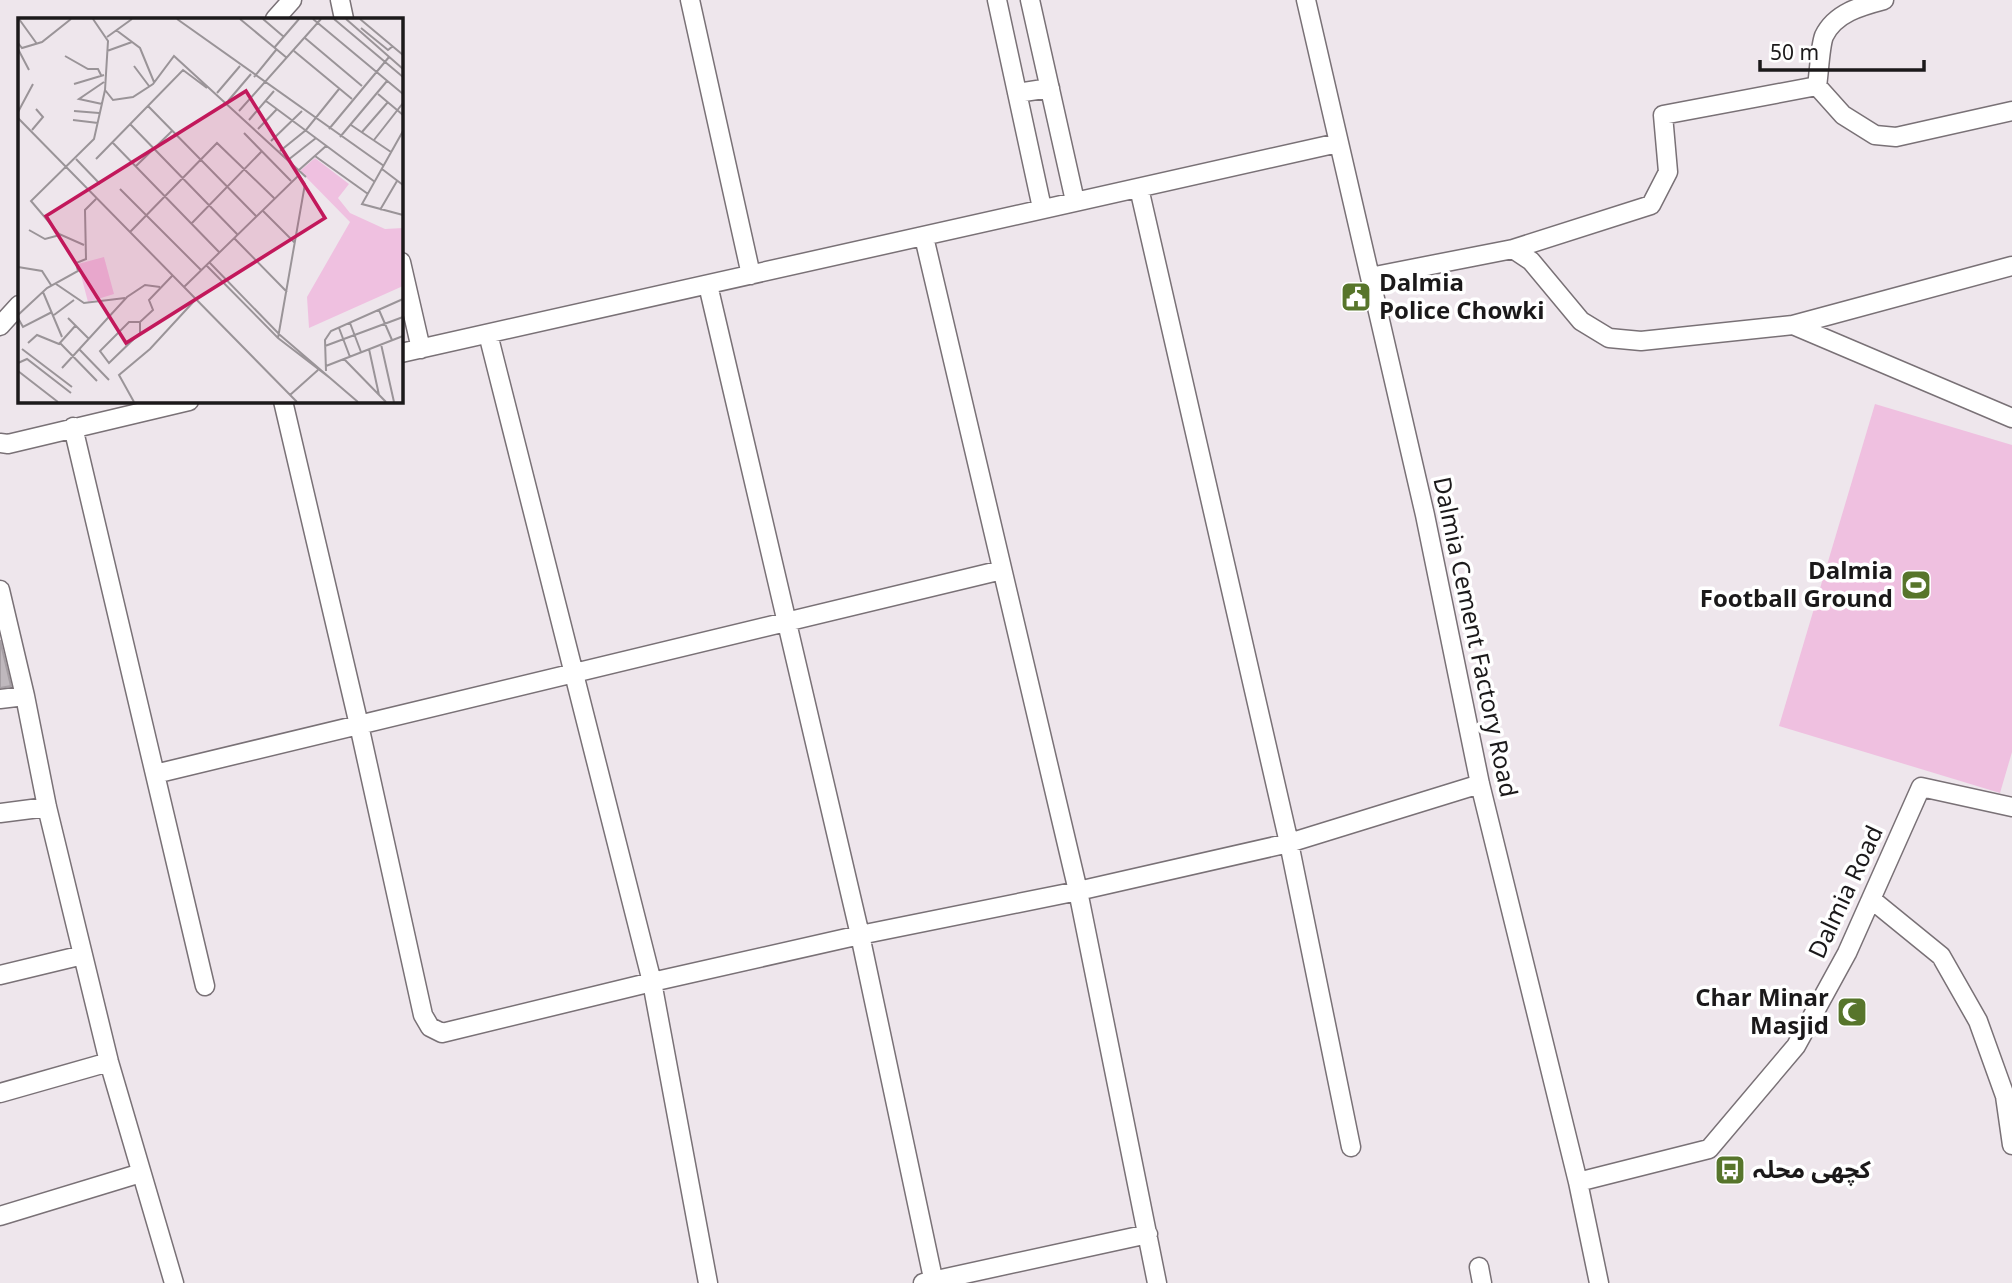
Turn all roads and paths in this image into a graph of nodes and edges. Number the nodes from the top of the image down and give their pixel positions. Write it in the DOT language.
graph roads {
  1 [pos="292,0"];
  2 [pos="340,0"];
  3 [pos="690,0"];
  4 [pos="997,0"];
  5 [pos="1030,0"];
  6 [pos="1884,0"];
  7 [pos="1309,1"];
  8 [pos="276,18"];
  9 [pos="344,18"];
  10 [pos="1817,86"];
  11 [pos="1050,88"];
  12 [pos="1017,93"];
  13 [pos="2012,111"];
  14 [pos="1338,143"];
  15 [pos="1139,188"];
  16 [pos="1075,201"];
  17 [pos="1042,208"];
  18 [pos="924,237"];
  19 [pos="1513,250"];
  20 [pos="402,266"];
  21 [pos="2012,267"];
  22 [pos="751,275"];
  23 [pos="1370,277"];
  24 [pos="708,285"];
  25 [pos="18,306"];
  26 [pos="1793,325"];
  27 [pos="0,326"];
  28 [pos="488,334"];
  29 [pos="421,349"];
  30 [pos="402,353"];
  31 [pos="185,402"];
  32 [pos="283,402"];
  33 [pos="2012,418"];
  34 [pos="73,427"];
  35 [pos="0,443"];
  36 [pos="1002,570"];
  37 [pos="0,592"];
  38 [pos="787,622"];
  39 [pos="574,673"];
  40 [pos="25,696"];
  41 [pos="0,699"];
  42 [pos="359,725"];
  43 [pos="155,774"];
  44 [pos="1480,785"];
  45 [pos="47,807"];
  46 [pos="2012,807"];
  47 [pos="0,813"];
  48 [pos="1289,843"];
  49 [pos="1078,891"];
  50 [pos="1871,899"];
  51 [pos="860,935"];
  52 [pos="83,955"];
  53 [pos="0,975"];
  54 [pos="652,982"];
  55 [pos="205,986"];
  56 [pos="109,1062"];
  57 [pos="2006,1084"];
  58 [pos="0,1093"];
  59 [pos="2012,1145"];
  60 [pos="1351,1147"];
  61 [pos="141,1173"];
  62 [pos="1578,1182"];
  63 [pos="0,1216"];
  64 [pos="1148,1234"];
  65 [pos="931,1282"];
  66 [pos="174,1283"];
  67 [pos="708,1283"];
  68 [pos="1157,1283"];
  69 [pos="1599,1283"];
  1 -- 8 [label="street"];
  2 -- 9 [label="street"];
  3 -- 22 [label="street"];
  4 -- 12 [label="street"];
  5 -- 11 [label="street"];
  6 -- 10 [label="street"];
  7 -- 14 [label="street, Dalmia Cement Factory Road"];
  10 -- 13 [label="street"];
  10 -- 19 [label="street"];
  11 -- 12 [label="street"];
  11 -- 16 [label="street"];
  12 -- 17 [label="street"];
  14 -- 15 [label="street"];
  14 -- 23 [label="street, Dalmia Cement Factory Road"];
  15 -- 16 [label="street"];
  15 -- 48 [label="street"];
  16 -- 17 [label="street"];
  17 -- 18 [label="street"];
  18 -- 22 [label="street"];
  18 -- 36 [label="street"];
  19 -- 23 [label="street"];
  19 -- 26 [label="street"];
  20 -- 29 [label="street"];
  21 -- 26 [label="street"];
  22 -- 24 [label="street"];
  23 -- 44 [label="street, Dalmia Cement Factory Road"];
  24 -- 28 [label="street"];
  24 -- 38 [label="street"];
  25 -- 27 [label="street"];
  26 -- 33 [label="street"];
  28 -- 29 [label="street"];
  28 -- 39 [label="street"];
  29 -- 30 [label="street"];
  31 -- 34 [label="street"];
  32 -- 42 [label="street"];
  34 -- 35 [label="street"];
  34 -- 43 [label="street"];
  36 -- 38 [label="street"];
  36 -- 49 [label="street"];
  37 -- 40 [label="street"];
  38 -- 39 [label="street"];
  38 -- 51 [label="street"];
  39 -- 42 [label="street"];
  39 -- 54 [label="street"];
  40 -- 41 [label="street"];
  40 -- 45 [label="street"];
  42 -- 43 [label="street"];
  42 -- 54 [label="street"];
  43 -- 55 [label="street"];
  44 -- 48 [label="street"];
  44 -- 62 [label="street, Dalmia Cement Factory Road"];
  45 -- 47 [label="street"];
  45 -- 52 [label="street"];
  46 -- 50 [label="street, Dalmia Road"];
  48 -- 49 [label="street"];
  48 -- 60 [label="street"];
  49 -- 51 [label="street"];
  49 -- 64 [label="street"];
  50 -- 57 [label="street"];
  50 -- 62 [label="street, Dalmia Road"];
  51 -- 54 [label="street"];
  51 -- 65 [label="street"];
  52 -- 53 [label="street"];
  52 -- 56 [label="street"];
  54 -- 67 [label="street"];
  56 -- 58 [label="street"];
  56 -- 61 [label="street"];
  57 -- 59 [label="street"];
  61 -- 63 [label="street"];
  61 -- 66 [label="street"];
  62 -- 69 [label="street, Dalmia Cement Factory Road"];
  64 -- 65 [label="street"];
  64 -- 68 [label="street"];
}
